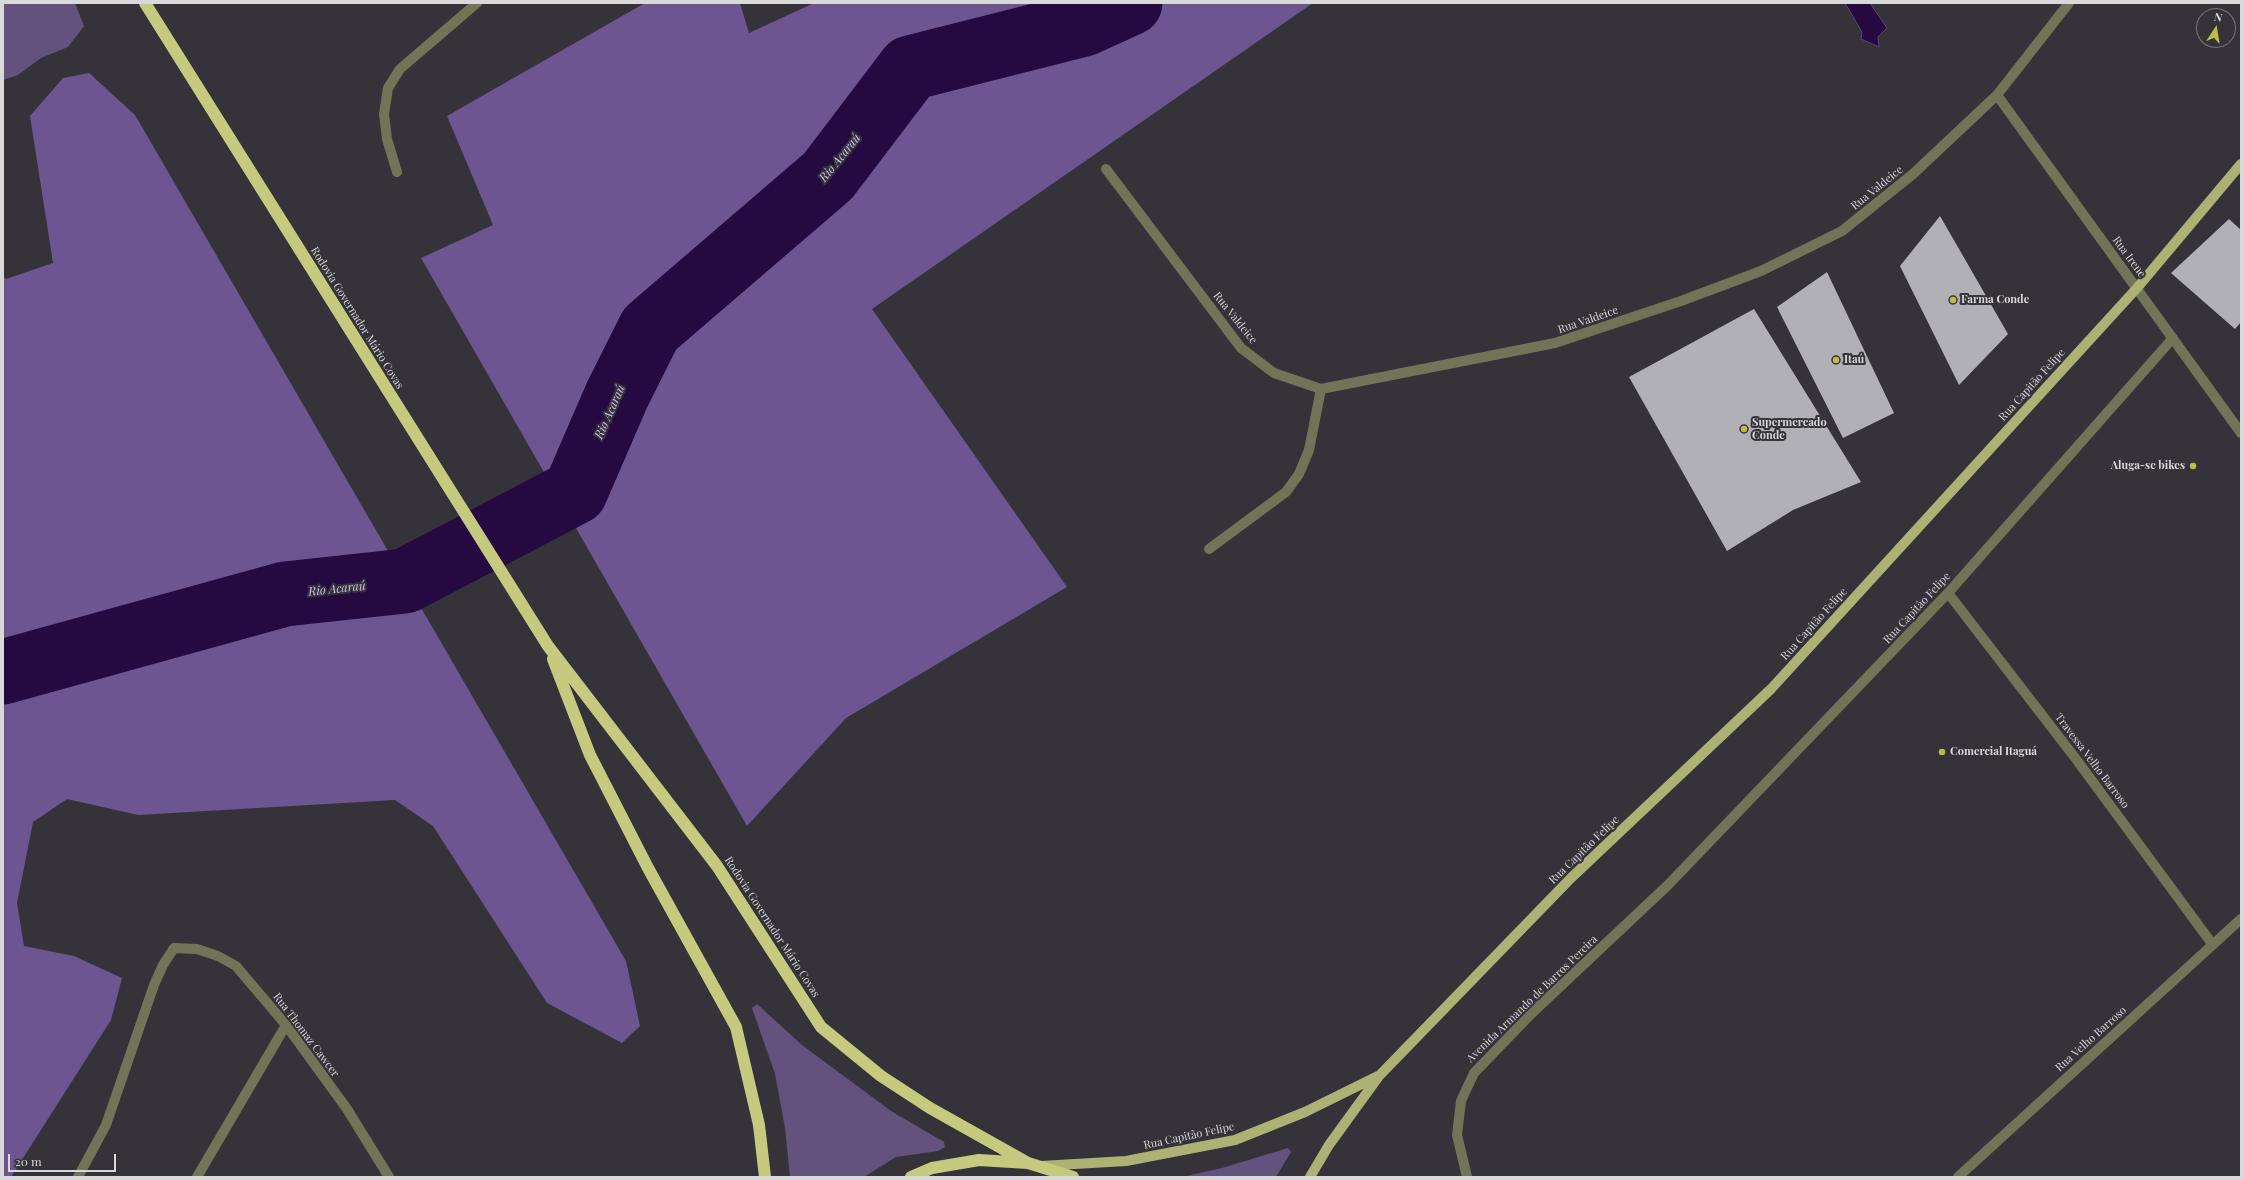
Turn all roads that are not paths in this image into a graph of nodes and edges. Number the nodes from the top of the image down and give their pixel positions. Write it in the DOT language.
graph roads {
  1 [pos="145,3"];
  2 [pos="477,3"];
  3 [pos="2070,3"];
  4 [pos="1997,95"];
  5 [pos="2241,164"];
  6 [pos="1106,169"];
  7 [pos="397,172"];
  8 [pos="2137,288"];
  9 [pos="2173,338"];
  10 [pos="1320,390"];
  11 [pos="2241,433"];
  12 [pos="1209,549"];
  13 [pos="1948,593"];
  14 [pos="548,646"];
  15 [pos="1668,885"];
  16 [pos="2241,919"];
  17 [pos="2213,945"];
  18 [pos="286,1025"];
  19 [pos="1379,1076"];
  20 [pos="1033,1164"];
  21 [pos="78,1177"];
  22 [pos="197,1177"];
  23 [pos="389,1177"];
  24 [pos="764,1177"];
  25 [pos="911,1177"];
  26 [pos="1073,1177"];
  27 [pos="1310,1177"];
  28 [pos="1467,1177"];
  29 [pos="1958,1177"];
  1 -- 14 [label="highway, Rodovia Governador Mário Covas"];
  2 -- 7 [label="street"];
  3 -- 4 [label="street, Rua Valdeice"];
  4 -- 8 [label="street, Rua Irene"];
  4 -- 10 [label="street, Rua Valdeice"];
  5 -- 8 [label="main road, Rua Capitão Felipe"];
  6 -- 10 [label="street, Rua Valdeice"];
  8 -- 9 [label="street, Rua Irene"];
  8 -- 19 [label="main road, Rua Capitão Felipe"];
  9 -- 11 [label="street, Rua Irene"];
  9 -- 13 [label="street, Rua Capitâo Felipe"];
  10 -- 12 [label="street"];
  13 -- 15 [label="street, Rua Capitâo Felipe"];
  13 -- 17 [label="street, Travessa Velho Barroso"];
  14 -- 20 [label="highway, Rodovia Governador Mário Covas"];
  14 -- 24 [label="highway, Rodovia Governador Mário Covas"];
  15 -- 28 [label="street, Avenida Armando de Barros Pereira"];
  16 -- 17 [label="street, Rua Velho Barroso"];
  17 -- 29 [label="street, Rua Velho Barroso"];
  18 -- 21 [label="street, Rua Thomaz Cawcer"];
  18 -- 22 [label="street"];
  18 -- 23 [label="street, Rua Thomaz Cawcer"];
  19 -- 20 [label="main road, Rua Capitão Felipe"];
  19 -- 27 [label="main road, Rua Capitão Felipe"];
  20 -- 25 [label="highway, Rodovia Governador Mário Covas"];
  20 -- 26 [label="highway, Rodovia Governador Mário Covas"];
}
